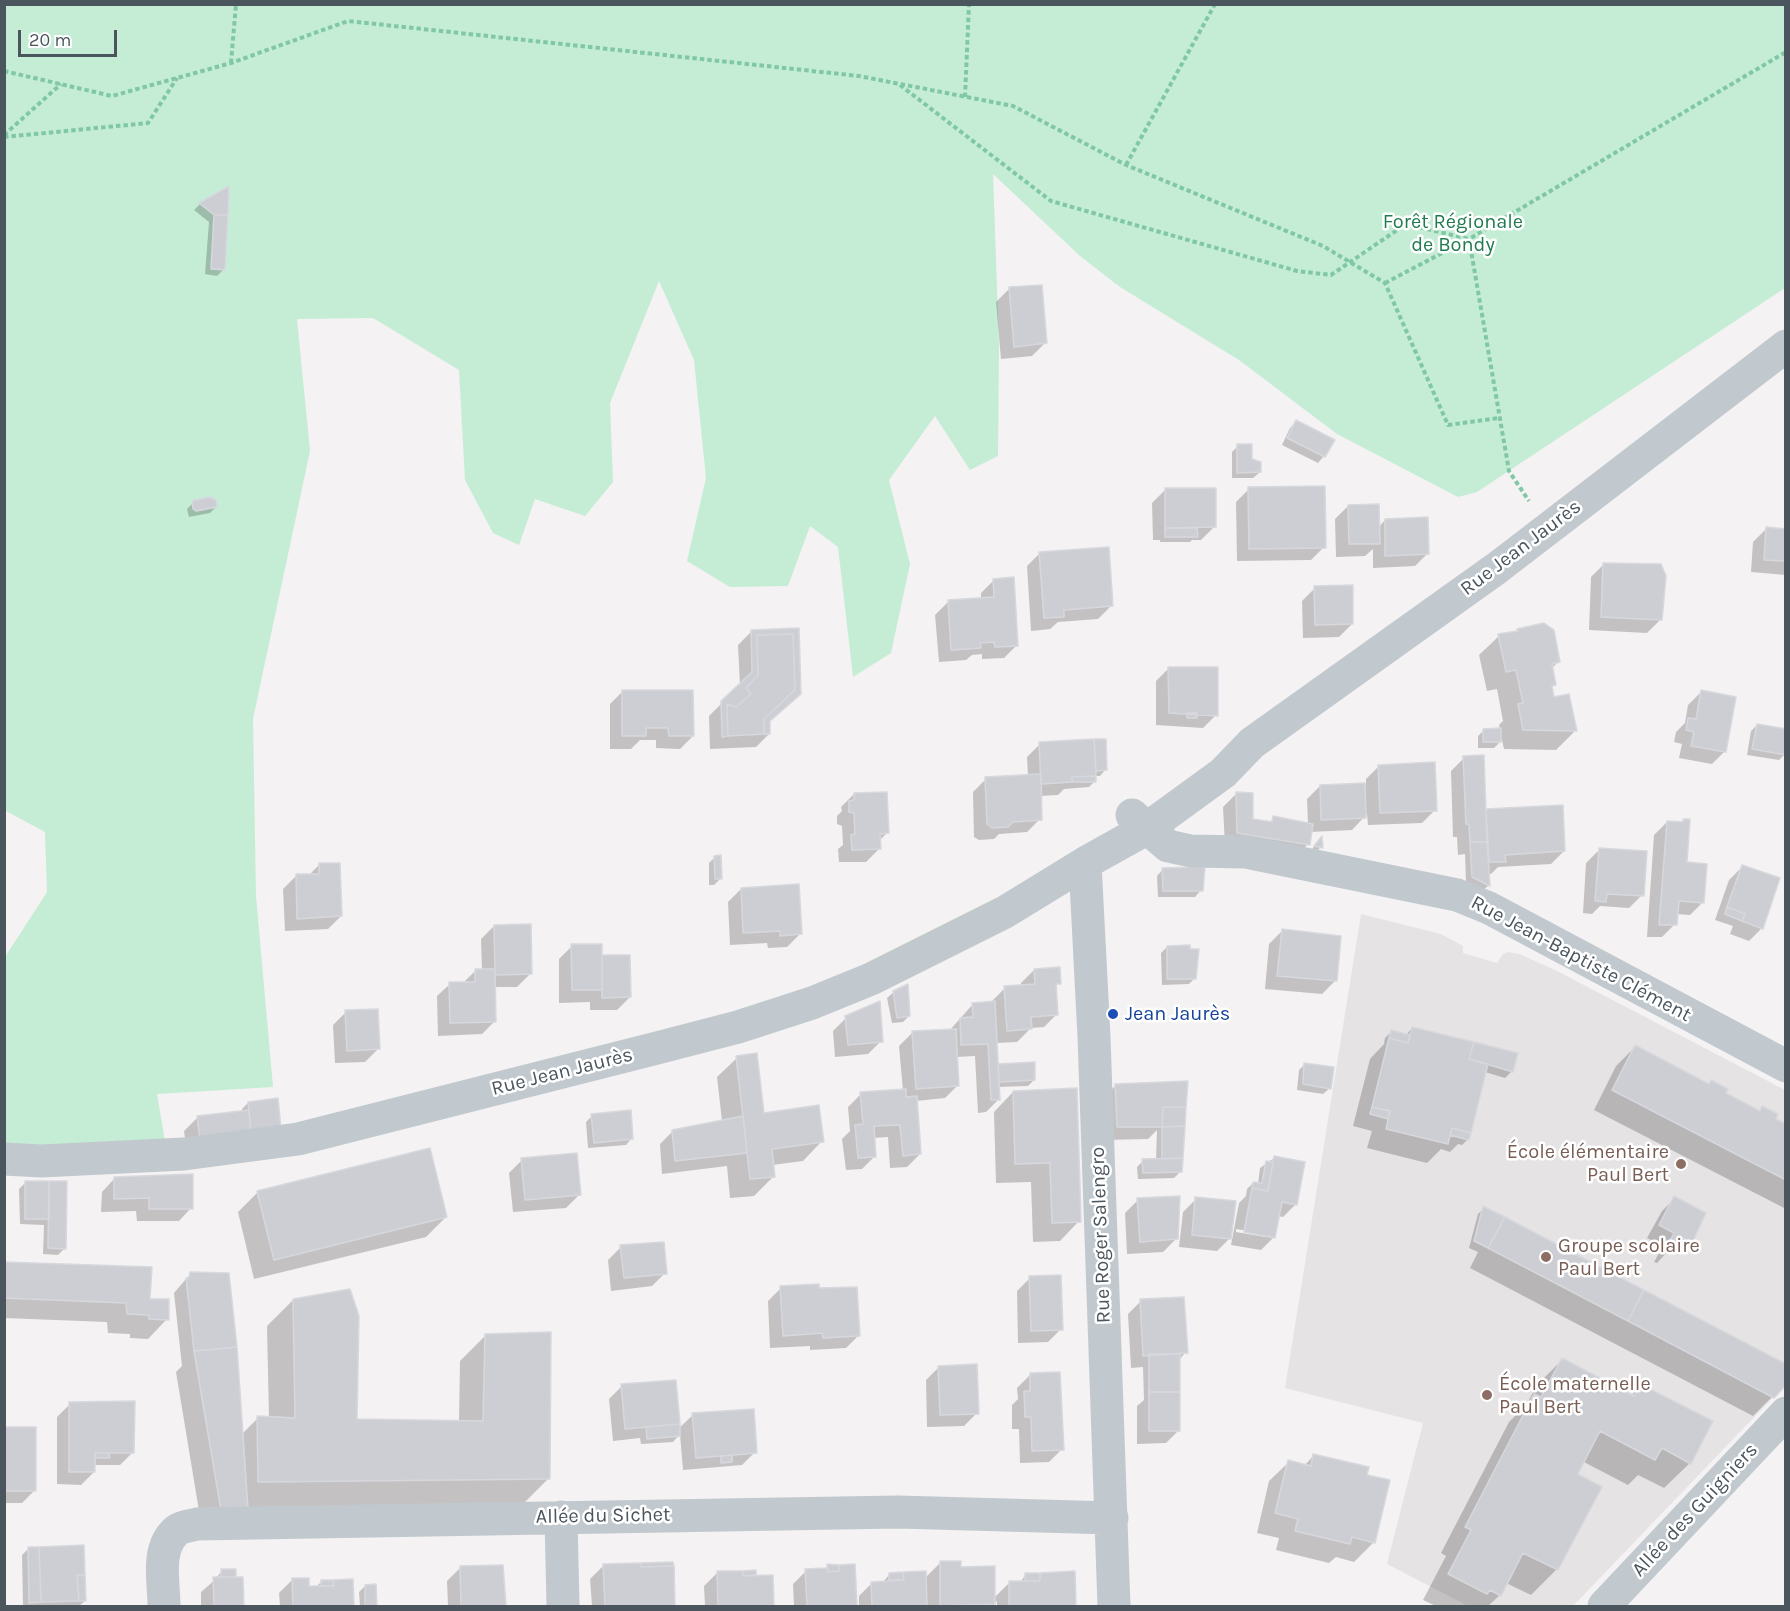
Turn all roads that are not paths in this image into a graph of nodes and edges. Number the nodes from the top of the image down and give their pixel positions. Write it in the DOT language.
graph roads {
  1 [pos="1785,346"];
  2 [pos="1139,822"];
  3 [pos="1085,863"];
  4 [pos="1785,1065"];
  5 [pos="4,1159"];
  6 [pos="1785,1413"];
  7 [pos="561,1517"];
  8 [pos="1112,1518"];
  9 [pos="164,1606"];
  10 [pos="563,1606"];
  11 [pos="1114,1606"];
  12 [pos="1604,1606"];
  1 -- 2 [label="street, Rue Jean Jaurès"];
  2 -- 3 [label="street, Rue Jean Jaurès"];
  2 -- 4 [label="street, Rue Jean-Baptiste Clément"];
  3 -- 5 [label="street, Rue Jean Jaurès"];
  3 -- 8 [label="street, Rue Roger Salengro"];
  6 -- 12 [label="street, Allée des Guigniers"];
  7 -- 8 [label="street, Allée du Sichet"];
  7 -- 9 [label="street, Allée du Sichet"];
  7 -- 10 [label="street"];
  8 -- 11 [label="street, Rue Roger Salengro"];
}
